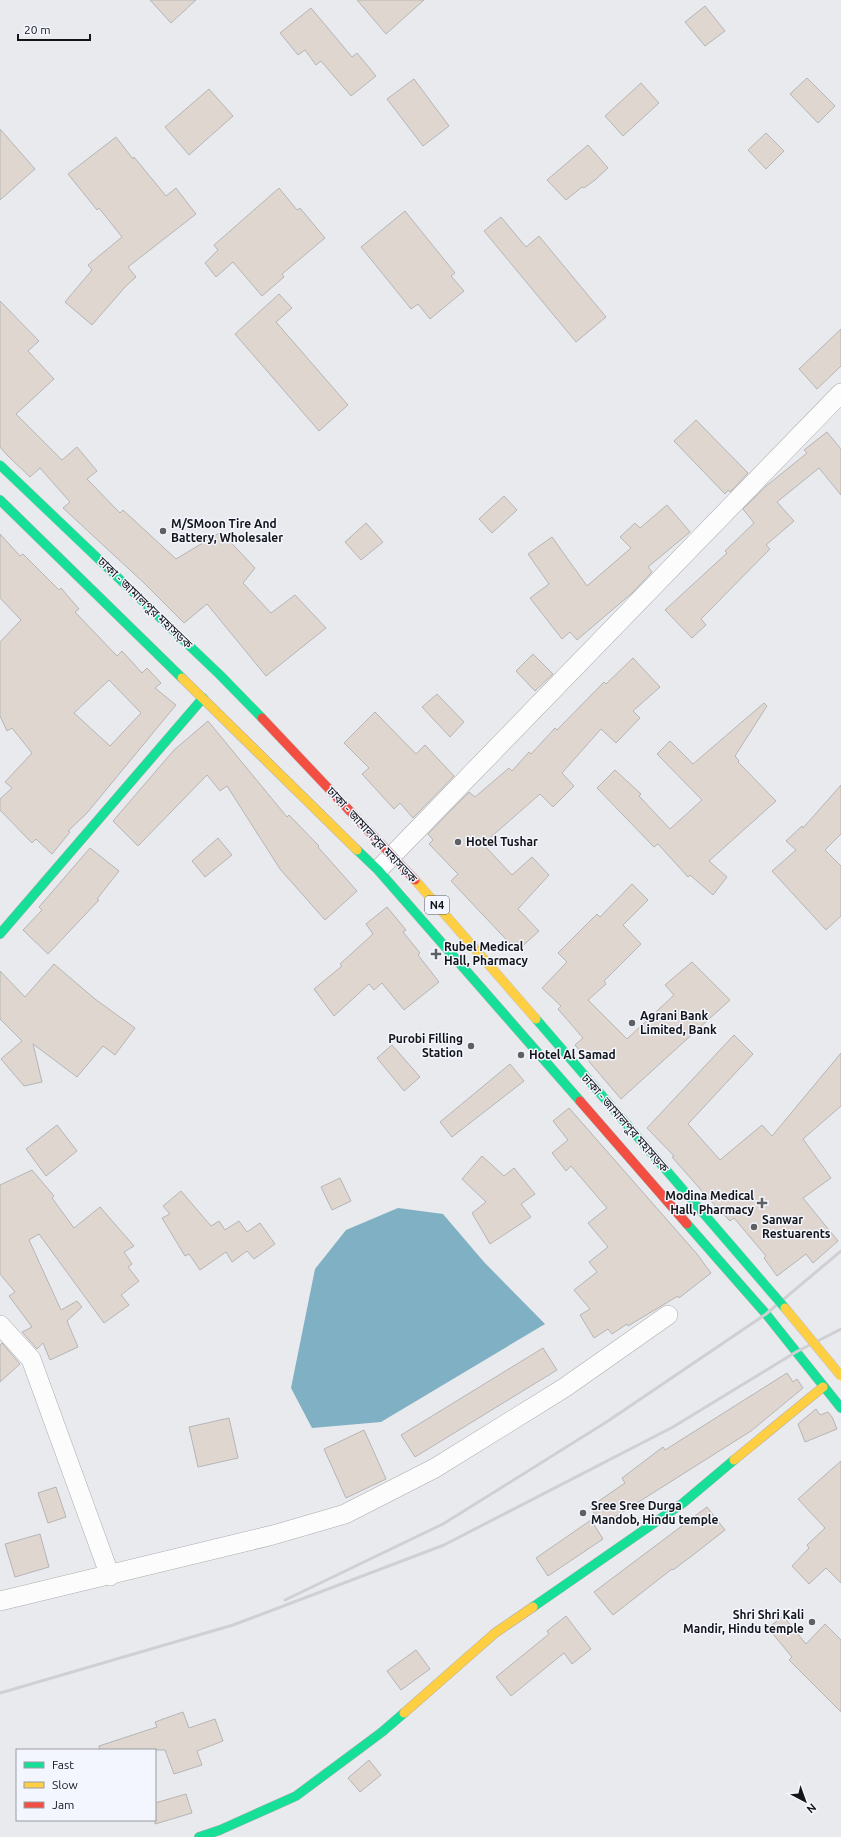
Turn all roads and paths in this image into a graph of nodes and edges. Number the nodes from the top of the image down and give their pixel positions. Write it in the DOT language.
graph roads {
  1 [pos="841,393"];
  2 [pos="0,465"];
  3 [pos="0,500"];
  4 [pos="203,698"];
  5 [pos="378,870"];
  6 [pos="0,934"];
  7 [pos="668,1315"];
  8 [pos="0,1325"];
  9 [pos="841,1376"];
  10 [pos="823,1387"];
  11 [pos="841,1408"];
  12 [pos="110,1576"];
  13 [pos="0,1601"];
  14 [pos="199,1837"];
  1 -- 5 [label="street"];
  2 -- 9 [label="main road, ঢাকা - জামালপুর মহাসড়ক / N4, bridge"];
  3 -- 4 [label="main road"];
  4 -- 5 [label="main road"];
  4 -- 6 [label="main road"];
  5 -- 10 [label="main road"];
  7 -- 12 [label="street"];
  8 -- 12 [label="street"];
  10 -- 11 [label="main road"];
  10 -- 14 [label="main road"];
  12 -- 13 [label="street"];
}
